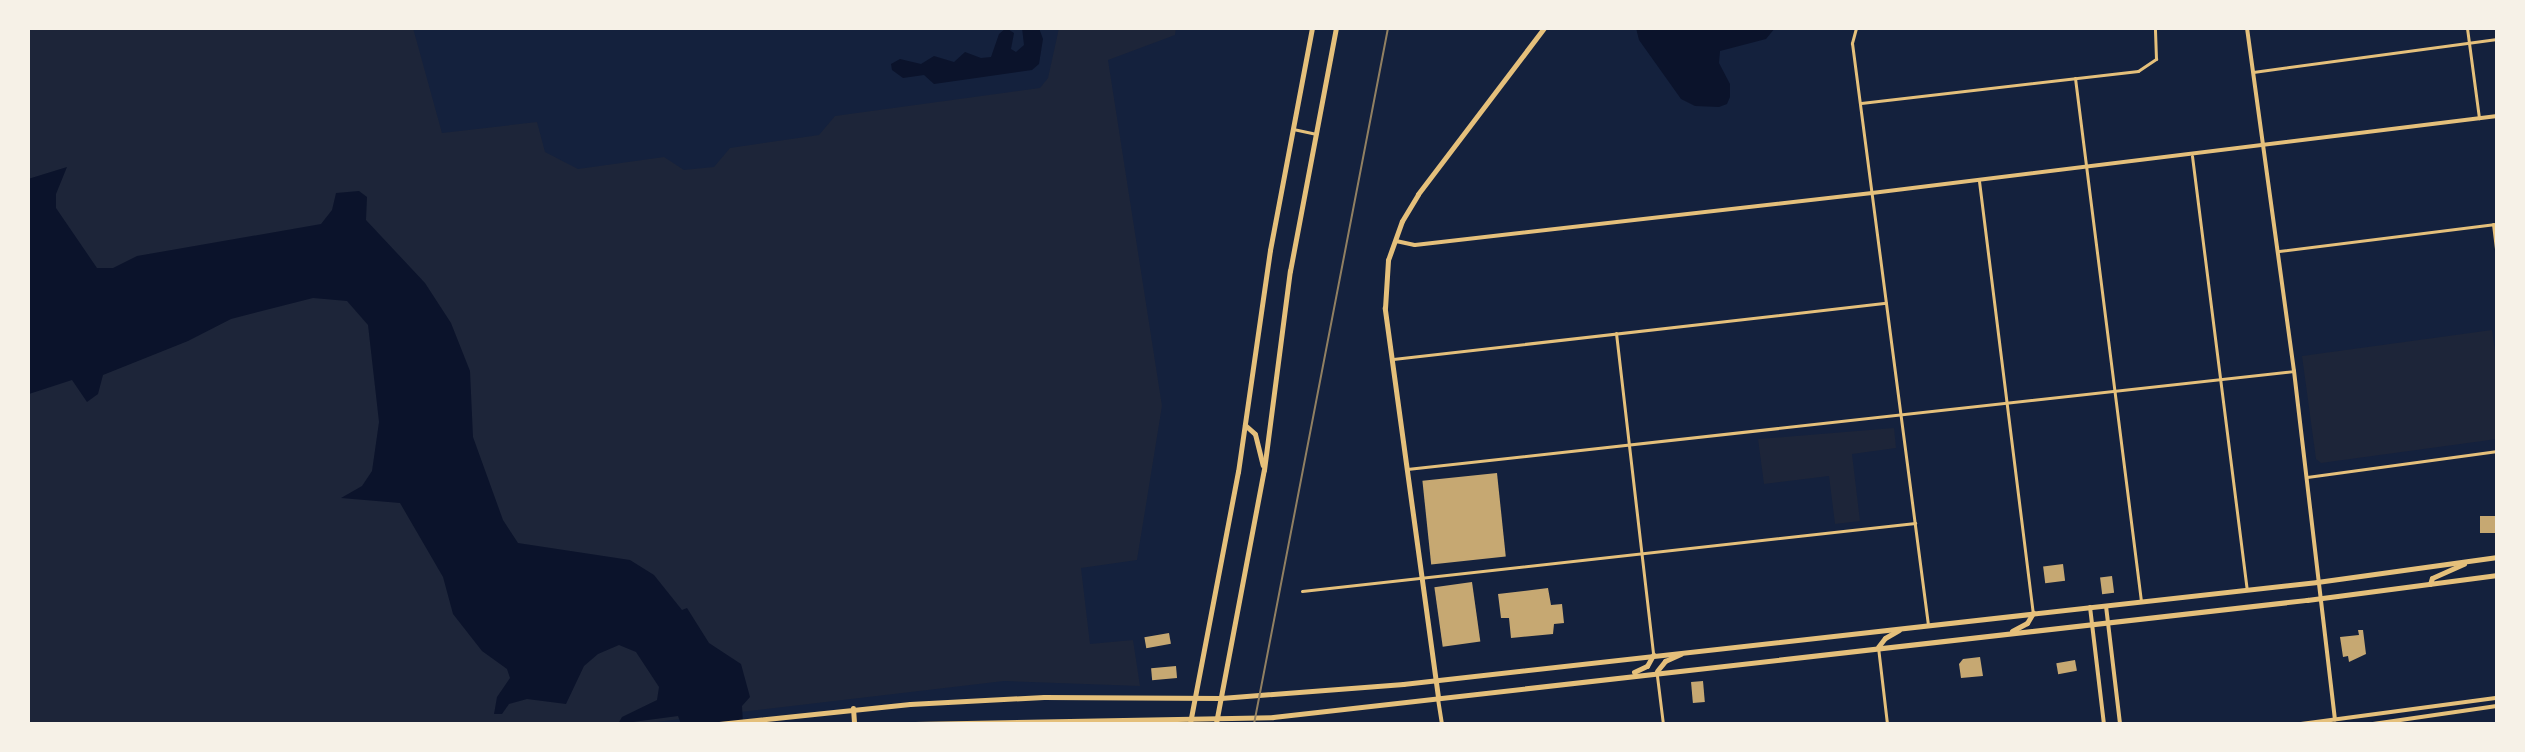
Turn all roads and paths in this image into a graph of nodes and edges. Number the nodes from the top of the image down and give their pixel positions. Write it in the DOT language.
graph roads {
  1 [pos="1312,28"];
  2 [pos="1336,28"];
  3 [pos="1544,28"];
  4 [pos="1856,28"];
  5 [pos="2155,28"];
  6 [pos="2247,28"];
  7 [pos="2467,28"];
  8 [pos="2497,39"];
  9 [pos="2469,43"];
  10 [pos="2253,72"];
  11 [pos="2075,78"];
  12 [pos="1860,103"];
  13 [pos="2496,116"];
  14 [pos="2479,118"];
  15 [pos="2497,124"];
  16 [pos="1293,129"];
  17 [pos="1316,134"];
  18 [pos="2263,147"];
  19 [pos="2192,156"];
  20 [pos="2085,169"];
  21 [pos="1979,181"];
  22 [pos="1872,193"];
  23 [pos="2495,224"];
  24 [pos="1393,240"];
  25 [pos="2278,251"];
  26 [pos="2497,255"];
  27 [pos="1886,303"];
  28 [pos="1616,333"];
  29 [pos="1391,359"];
  30 [pos="2294,371"];
  31 [pos="2220,379"];
  32 [pos="2114,390"];
  33 [pos="2007,402"];
  34 [pos="1901,415"];
  35 [pos="1245,425"];
  36 [pos="1629,444"];
  37 [pos="2497,451"];
  38 [pos="1405,469"];
  39 [pos="1264,470"];
  40 [pos="2306,477"];
  41 [pos="1915,523"];
  42 [pos="1641,554"];
  43 [pos="2497,557"];
  44 [pos="2469,561"];
  45 [pos="2497,575"];
  46 [pos="1420,579"];
  47 [pos="2317,582"];
  48 [pos="2430,584"];
  49 [pos="2248,590"];
  50 [pos="1302,591"];
  51 [pos="2319,599"];
  52 [pos="2141,601"];
  53 [pos="2106,606"];
  54 [pos="2090,607"];
  55 [pos="2033,613"];
  56 [pos="2108,622"];
  57 [pos="2092,624"];
  58 [pos="1928,625"];
  59 [pos="1903,628"];
  60 [pos="2008,633"];
  61 [pos="1878,647"];
  62 [pos="1685,652"];
  63 [pos="1653,655"];
  64 [pos="1657,672"];
  65 [pos="1629,675"];
  66 [pos="1435,680"];
  67 [pos="1438,697"];
  68 [pos="1221,698"];
  69 [pos="2497,698"];
  70 [pos="1194,699"];
  71 [pos="2497,706"];
  72 [pos="853,708"];
  73 [pos="1272,721"];
  74 [pos="1217,722"];
  75 [pos="2336,722"];
  76 [pos="996,723"];
  77 [pos="1190,723"];
  78 [pos="719,724"];
  79 [pos="854,724"];
  80 [pos="915,724"];
  81 [pos="1442,724"];
  82 [pos="1663,724"];
  83 [pos="1887,724"];
  84 [pos="2104,724"];
  85 [pos="2120,724"];
  86 [pos="2301,724"];
  87 [pos="2373,724"];
  1 -- 16 [label="main road"];
  2 -- 17 [label="main road"];
  3 -- 24 [label="main road"];
  4 -- 12 [label="street"];
  5 -- 11 [label="street"];
  6 -- 10 [label="street"];
  7 -- 9 [label="street"];
  8 -- 9 [label="street"];
  9 -- 10 [label="street"];
  9 -- 14 [label="street"];
  10 -- 18 [label="street"];
  11 -- 12 [label="street"];
  11 -- 20 [label="street"];
  12 -- 22 [label="street"];
  13 -- 14 [label="street"];
  13 -- 15 [label="street"];
  14 -- 18 [label="street"];
  16 -- 17 [label="street"];
  16 -- 35 [label="main road"];
  17 -- 39 [label="main road"];
  18 -- 19 [label="street"];
  18 -- 25 [label="street"];
  19 -- 20 [label="street"];
  19 -- 31 [label="street"];
  20 -- 21 [label="street"];
  20 -- 32 [label="street"];
  21 -- 22 [label="street"];
  21 -- 33 [label="street"];
  22 -- 24 [label="street"];
  22 -- 27 [label="street"];
  23 -- 25 [label="street"];
  23 -- 26 [label="street"];
  24 -- 29 [label="main road"];
  25 -- 30 [label="street"];
  27 -- 28 [label="street"];
  27 -- 34 [label="street"];
  28 -- 29 [label="street"];
  28 -- 36 [label="street"];
  29 -- 38 [label="main road"];
  30 -- 31 [label="street"];
  30 -- 40 [label="street"];
  31 -- 32 [label="street"];
  31 -- 49 [label="street"];
  32 -- 33 [label="street"];
  32 -- 52 [label="street"];
  33 -- 34 [label="street"];
  33 -- 55 [label="street"];
  34 -- 36 [label="street"];
  34 -- 41 [label="street"];
  35 -- 39 [label="main road"];
  35 -- 70 [label="main road"];
  36 -- 38 [label="street"];
  36 -- 42 [label="street"];
  37 -- 40 [label="street"];
  38 -- 46 [label="main road"];
  39 -- 68 [label="main road"];
  40 -- 47 [label="street"];
  41 -- 42 [label="street"];
  41 -- 58 [label="street"];
  42 -- 46 [label="street"];
  42 -- 63 [label="street"];
  43 -- 44 [label="main road"];
  44 -- 47 [label="main road"];
  44 -- 48 [label="main road"];
  45 -- 48 [label="main road"];
  46 -- 50 [label="street"];
  46 -- 66 [label="main road"];
  47 -- 49 [label="main road"];
  47 -- 51 [label="street"];
  48 -- 51 [label="main road"];
  49 -- 52 [label="main road"];
  51 -- 56 [label="main road"];
  51 -- 75 [label="street"];
  52 -- 53 [label="main road"];
  53 -- 54 [label="main road"];
  53 -- 56 [label="street"];
  54 -- 55 [label="main road"];
  54 -- 57 [label="street"];
  55 -- 58 [label="main road"];
  55 -- 60 [label="main road"];
  56 -- 57 [label="main road"];
  56 -- 85 [label="street"];
  57 -- 60 [label="main road"];
  57 -- 84 [label="street"];
  58 -- 59 [label="main road"];
  59 -- 61 [label="main road"];
  59 -- 62 [label="main road"];
  60 -- 61 [label="main road"];
  61 -- 64 [label="main road"];
  61 -- 83 [label="street"];
  62 -- 63 [label="main road"];
  62 -- 64 [label="main road"];
  63 -- 65 [label="main road"];
  63 -- 66 [label="main road"];
  64 -- 65 [label="main road"];
  64 -- 82 [label="street"];
  65 -- 67 [label="main road"];
  66 -- 67 [label="main road"];
  66 -- 68 [label="main road"];
  67 -- 73 [label="main road"];
  67 -- 81 [label="street"];
  68 -- 70 [label="main road"];
  68 -- 74 [label="main road"];
  69 -- 75 [label="street"];
  70 -- 72 [label="main road"];
  70 -- 77 [label="main road"];
  71 -- 87 [label="street"];
  72 -- 78 [label="main road"];
  72 -- 79 [label="main road"];
  73 -- 74 [label="main road"];
  74 -- 77 [label="main road"];
  75 -- 86 [label="street"];
  76 -- 77 [label="main road"];
  76 -- 80 [label="main road"];
}
